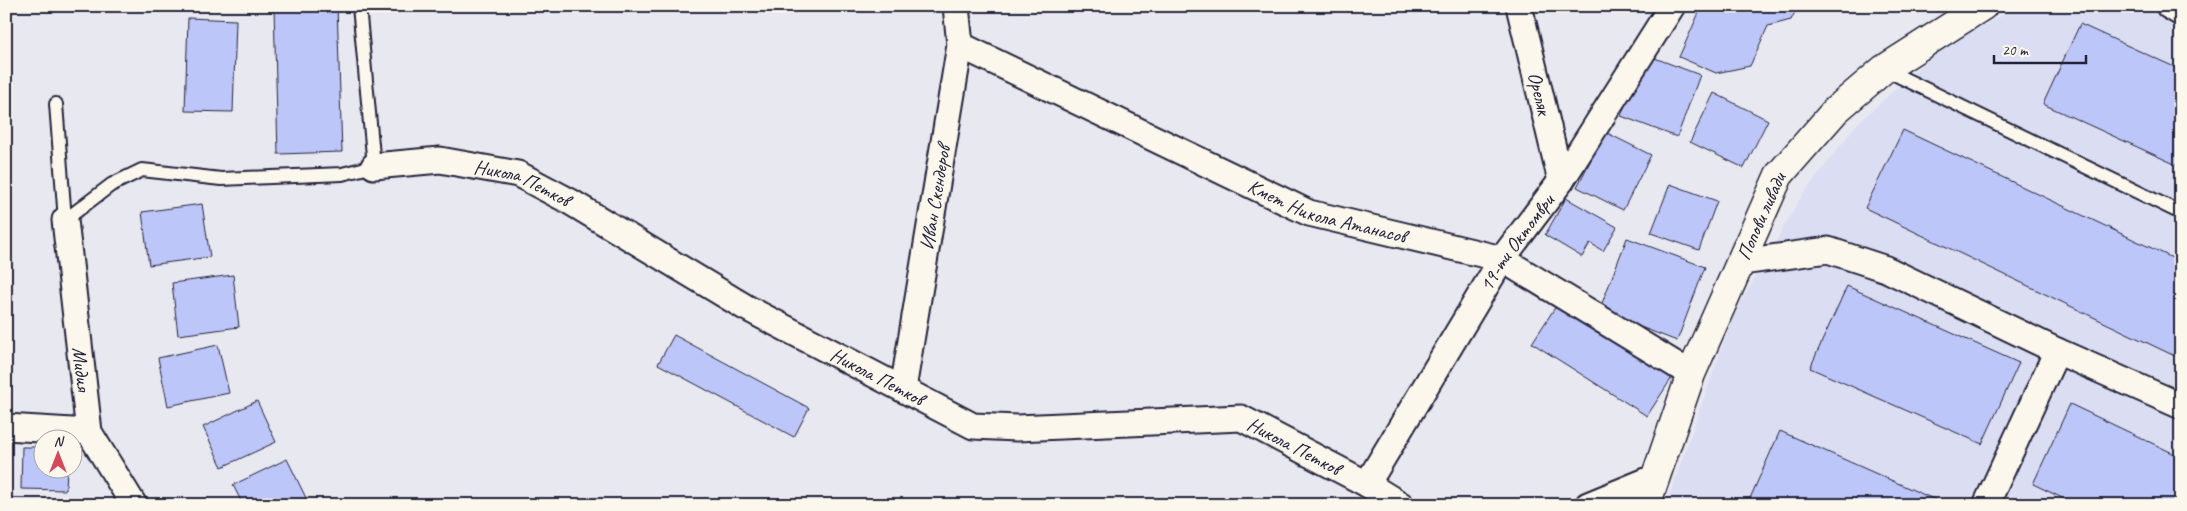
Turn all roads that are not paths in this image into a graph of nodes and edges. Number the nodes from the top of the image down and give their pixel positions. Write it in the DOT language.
graph roads {
  1 [pos="359,6"];
  2 [pos="956,6"];
  3 [pos="1519,6"];
  4 [pos="1672,6"];
  5 [pos="1983,6"];
  6 [pos="2169,6"];
  7 [pos="2181,13"];
  8 [pos="960,45"];
  9 [pos="1884,69"];
  10 [pos="56,104"];
  11 [pos="374,166"];
  12 [pos="1560,181"];
  13 [pos="2181,213"];
  14 [pos="65,220"];
  15 [pos="1502,259"];
  16 [pos="1742,262"];
  17 [pos="2056,351"];
  18 [pos="1691,374"];
  19 [pos="903,389"];
  20 [pos="2181,406"];
  21 [pos="6,427"];
  22 [pos="90,432"];
  23 [pos="1656,477"];
  24 [pos="1367,484"];
  25 [pos="134,505"];
  26 [pos="1401,505"];
  27 [pos="1588,505"];
  28 [pos="1646,505"];
  29 [pos="1986,505"];
  1 -- 11 [label="lane"];
  2 -- 8 [label="street, Иван Скендеров"];
  3 -- 12 [label="street, Ореляк"];
  4 -- 12 [label="street, 19-ти Октомври"];
  5 -- 9 [label="street, Попови ливади"];
  6 -- 7 [label="street"];
  8 -- 15 [label="street, Кмет Никола Атанасов"];
  8 -- 19 [label="street, Иван Скендеров"];
  9 -- 13 [label="lane"];
  9 -- 16 [label="street, Попови ливади"];
  10 -- 14 [label="lane"];
  11 -- 14 [label="lane"];
  11 -- 19 [label="street, Никола Петков"];
  12 -- 15 [label="street, 19-ти Октомври"];
  14 -- 22 [label="street, Мидия"];
  15 -- 18 [label="street, Кмет Никола Атанасов"];
  15 -- 24 [label="street, 19-ти Октомври"];
  16 -- 17 [label="street"];
  16 -- 18 [label="street, Попови ливади"];
  17 -- 20 [label="street"];
  17 -- 29 [label="street"];
  18 -- 23 [label="street, Попови ливади"];
  19 -- 24 [label="street, Никола Петков"];
  21 -- 22 [label="street"];
  22 -- 25 [label="street, Мидия"];
  23 -- 27 [label="street"];
  23 -- 28 [label="street, Попови ливади"];
  24 -- 26 [label="street, Никола Петков"];
}
